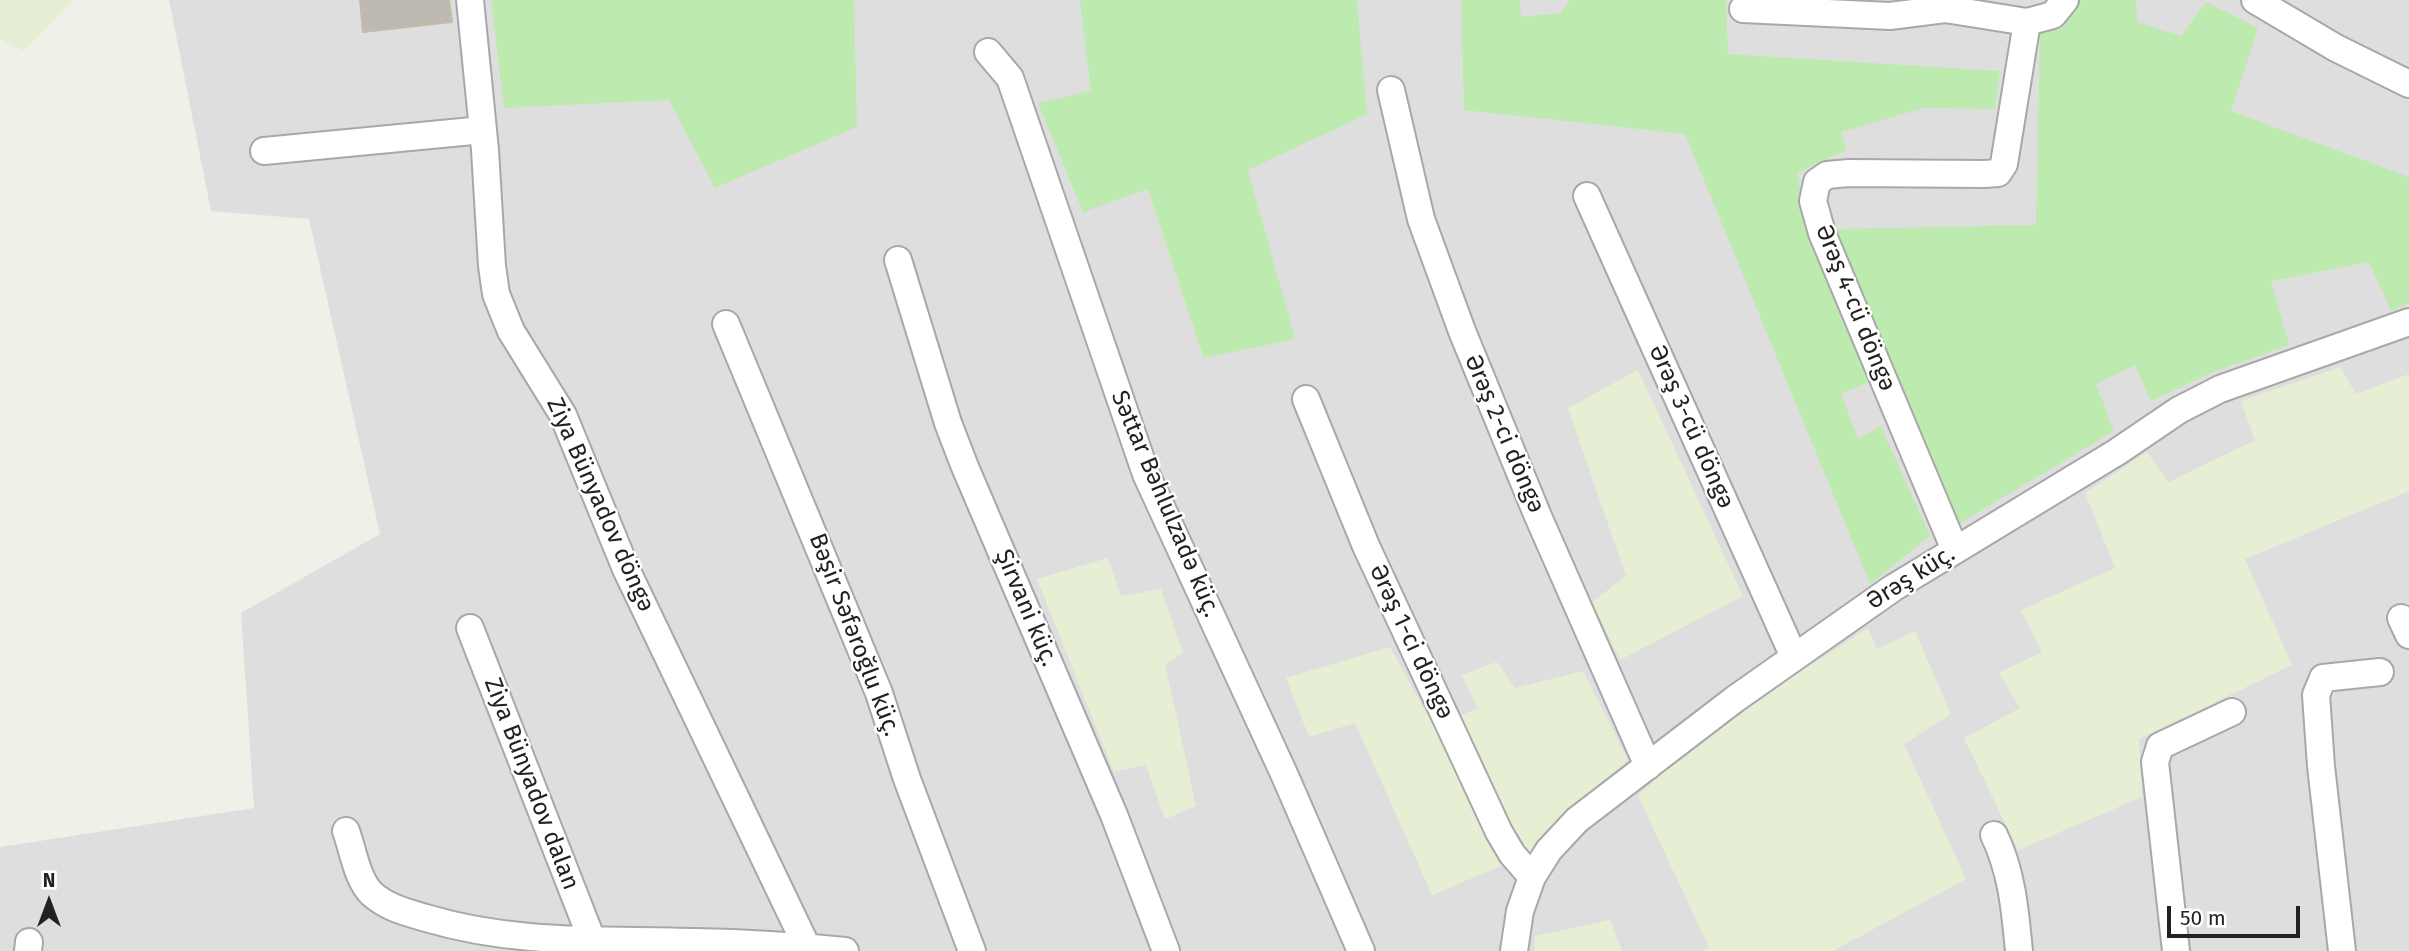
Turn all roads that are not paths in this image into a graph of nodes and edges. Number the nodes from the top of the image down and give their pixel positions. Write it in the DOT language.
graph roads {
  1 [pos="470,0"];
  2 [pos="2065,0"];
  3 [pos="2255,0"];
  4 [pos="1743,9"];
  5 [pos="2027,22"];
  6 [pos="988,52"];
  7 [pos="2409,84"];
  8 [pos="1391,90"];
  9 [pos="484,130"];
  10 [pos="264,151"];
  11 [pos="1587,197"];
  12 [pos="898,260"];
  13 [pos="2409,322"];
  14 [pos="726,324"];
  15 [pos="1306,399"];
  16 [pos="1955,550"];
  17 [pos="470,628"];
  18 [pos="1794,657"];
  19 [pos="2380,673"];
  20 [pos="2232,712"];
  21 [pos="1648,766"];
  22 [pos="346,831"];
  23 [pos="1994,835"];
  24 [pos="1532,877"];
  25 [pos="592,940"];
  26 [pos="807,947"];
  27 [pos="845,951"];
  28 [pos="972,951"];
  29 [pos="1166,951"];
  30 [pos="1362,951"];
  31 [pos="1514,951"];
  32 [pos="2019,951"];
  33 [pos="2176,951"];
  34 [pos="2342,951"];
  1 -- 9 [label="street, Ziya Bünyadov döngə"];
  2 -- 5 [label="street"];
  3 -- 7 [label="street"];
  4 -- 5 [label="street"];
  5 -- 16 [label="street, Ərəş 4-cü döngə"];
  6 -- 30 [label="street, Səttar Bəhlulzadə küç."];
  8 -- 21 [label="street, Ərəş 2-ci döngə"];
  9 -- 10 [label="street"];
  9 -- 26 [label="street, Ziya Bünyadov döngə"];
  11 -- 18 [label="street, Ərəş 3-cü döngə"];
  12 -- 29 [label="street, Şirvani küç."];
  13 -- 16 [label="street, Ərəş küç."];
  14 -- 28 [label="street, Bəşir Səfəroğlu küç."];
  15 -- 24 [label="street, Ərəş 1-ci döngə"];
  16 -- 18 [label="street, Ərəş küç."];
  17 -- 25 [label="street, Ziya Bünyadov dalan"];
  18 -- 21 [label="street, Ərəş küç."];
  19 -- 34 [label="street"];
  20 -- 33 [label="street"];
  21 -- 24 [label="street, Ərəş küç."];
  22 -- 25 [label="street"];
  23 -- 32 [label="street"];
  24 -- 31 [label="street, Ərəş küç."];
  25 -- 26 [label="street"];
  26 -- 27 [label="street"];
}
